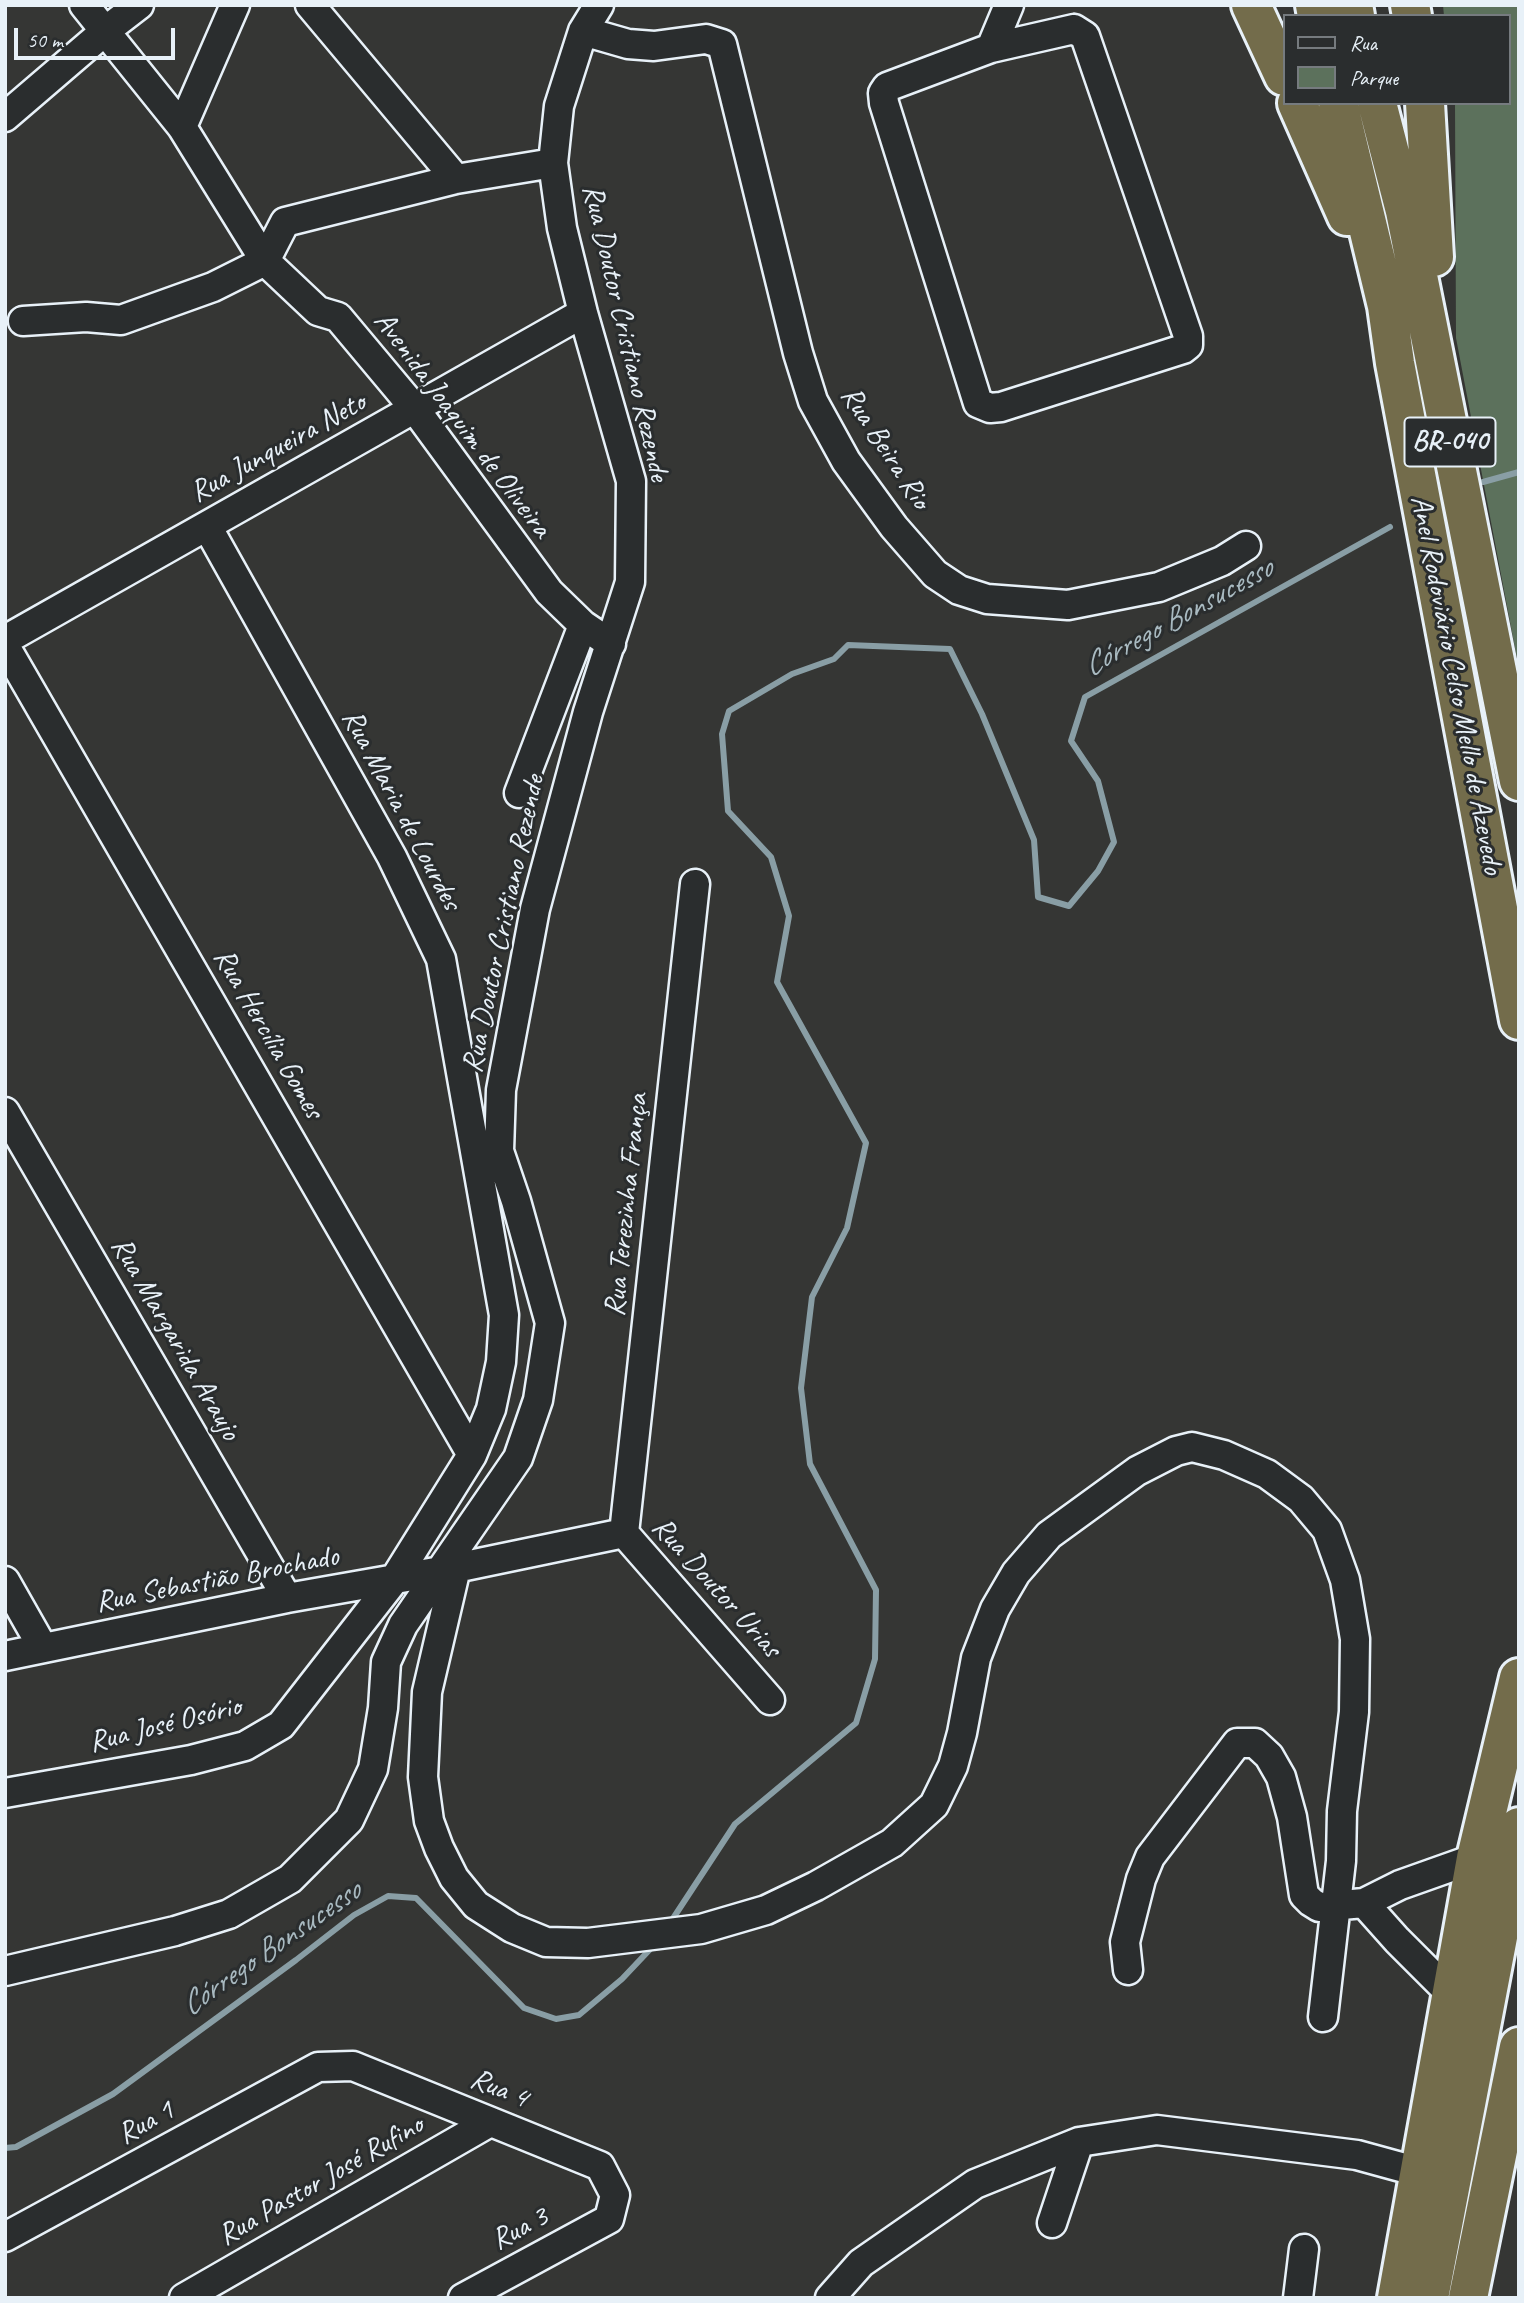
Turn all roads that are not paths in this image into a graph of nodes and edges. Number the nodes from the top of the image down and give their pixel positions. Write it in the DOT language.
graph roads {
  1 [pos="84,5"];
  2 [pos="139,5"];
  3 [pos="235,5"];
  4 [pos="310,5"];
  5 [pos="599,5"];
  6 [pos="1009,5"];
  7 [pos="1251,5"];
  8 [pos="583,31"];
  9 [pos="104,32"];
  10 [pos="991,48"];
  11 [pos="1282,72"];
  12 [pos="1298,105"];
  13 [pos="1338,105"];
  14 [pos="1378,105"];
  15 [pos="1425,105"];
  16 [pos="5,117"];
  17 [pos="182,127"];
  18 [pos="553,163"];
  19 [pos="456,179"];
  20 [pos="265,261"];
  21 [pos="1387,306"];
  22 [pos="583,313"];
  23 [pos="23,321"];
  24 [pos="415,409"];
  25 [pos="1450,444"];
  26 [pos="207,526"];
  27 [pos="1246,546"];
  28 [pos="583,625"];
  29 [pos="5,640"];
  30 [pos="611,644"];
  31 [pos="5,646"];
  32 [pos="1519,781"];
  33 [pos="519,793"];
  34 [pos="695,884"];
  35 [pos="1519,1020"];
  36 [pos="5,1112"];
  37 [pos="472,1455"];
  38 [pos="624,1533"];
  39 [pos="448,1579"];
  40 [pos="394,1580"];
  41 [pos="5,1581"];
  42 [pos="287,1598"];
  43 [pos="43,1648"];
  44 [pos="5,1656"];
  45 [pos="1519,1678"];
  46 [pos="770,1700"];
  47 [pos="5,1793"];
  48 [pos="1519,1827"];
  49 [pos="1476,1858"];
  50 [pos="1364,1903"];
  51 [pos="1335,1907"];
  52 [pos="1128,1970"];
  53 [pos="5,1972"];
  54 [pos="1451,1994"];
  55 [pos="1323,2017"];
  56 [pos="1519,2047"];
  57 [pos="318,2067"];
  58 [pos="490,2122"];
  59 [pos="1079,2142"];
  60 [pos="1419,2172"];
  61 [pos="610,2219"];
  62 [pos="1052,2223"];
  63 [pos="5,2237"];
  64 [pos="1304,2249"];
  65 [pos="184,2298"];
  66 [pos="463,2298"];
  67 [pos="830,2298"];
  68 [pos="1298,2298"];
  69 [pos="1397,2298"];
  70 [pos="1429,2298"];
  71 [pos="1468,2298"];
  1 -- 9 [label="street, Avenida Joaquim de Oliveira"];
  2 -- 9 [label="street"];
  3 -- 17 [label="street"];
  4 -- 19 [label="street"];
  5 -- 8 [label="street, Rua Doutor Cristiano Rezende"];
  6 -- 10 [label="street"];
  7 -- 11 [label="highway"];
  8 -- 18 [label="street, Rua Doutor Cristiano Rezende"];
  8 -- 27 [label="street, Rua Beira Rio"];
  9 -- 16 [label="street"];
  9 -- 17 [label="street, Avenida Joaquim de Oliveira"];
  10 -- 10 [label="street"];
  12 -- 21 [label="highway"];
  13 -- 21 [label="highway, Anel Rodoviário Celso Mello de Azevedo / BR-040"];
  14 -- 25 [label="highway, Anel Rodoviário Celso Mello de Azevedo / BR-040"];
  15 -- 25 [label="highway"];
  17 -- 20 [label="street, Avenida Joaquim de Oliveira"];
  18 -- 19 [label="street"];
  18 -- 22 [label="street, Rua Doutor Cristiano Rezende"];
  19 -- 20 [label="street"];
  20 -- 23 [label="street"];
  20 -- 24 [label="street, Avenida Joaquim de Oliveira"];
  21 -- 35 [label="highway, Anel Rodoviário Celso Mello de Azevedo / BR-040"];
  22 -- 24 [label="street, Rua Junqueira Neto"];
  22 -- 30 [label="street, Rua Doutor Cristiano Rezende"];
  24 -- 26 [label="street, Rua Junqueira Neto"];
  24 -- 28 [label="street, Avenida Joaquim de Oliveira"];
  25 -- 32 [label="highway, Anel Rodoviário Celso Mello de Azevedo / BR-040"];
  26 -- 29 [label="street, Rua Junqueira Neto"];
  26 -- 37 [label="street, Rua Maria de Lourdes"];
  28 -- 30 [label="street, Avenida Joaquim de Oliveira"];
  28 -- 33 [label="street"];
  30 -- 39 [label="street, Rua Doutor Cristiano Rezende"];
  31 -- 37 [label="street, Rua Hercília Gomes"];
  34 -- 38 [label="street, Rua Terezinha França"];
  36 -- 42 [label="street, Rua Margarida Araujo"];
  37 -- 40 [label="street, Rua Maria de Lourdes"];
  38 -- 39 [label="street, Rua Doutor Urias"];
  38 -- 46 [label="street, Rua Doutor Urias"];
  39 -- 40 [label="street, Rua Sebastião Brochado"];
  39 -- 51 [label="street"];
  39 -- 53 [label="street, Rua Doutor Cristiano Rezende"];
  40 -- 42 [label="street, Rua Sebastião Brochado"];
  40 -- 47 [label="street, Rua José Osório"];
  41 -- 43 [label="street"];
  42 -- 43 [label="street, Rua Sebastião Brochado"];
  43 -- 44 [label="street, Rua Sebastião Brochado"];
  45 -- 49 [label="highway"];
  48 -- 70 [label="highway"];
  49 -- 50 [label="street"];
  49 -- 54 [label="highway"];
  50 -- 51 [label="street"];
  50 -- 54 [label="street"];
  51 -- 52 [label="street"];
  51 -- 55 [label="street"];
  54 -- 60 [label="highway"];
  56 -- 71 [label="highway"];
  57 -- 58 [label="street, Rua 4"];
  57 -- 63 [label="street, Rua 1"];
  58 -- 61 [label="street, Rua 4"];
  58 -- 65 [label="street, Rua Pastor José Rufino"];
  59 -- 60 [label="street"];
  59 -- 62 [label="street"];
  59 -- 67 [label="street"];
  60 -- 69 [label="highway"];
  61 -- 66 [label="street, Rua 3"];
  64 -- 68 [label="street"];
}
